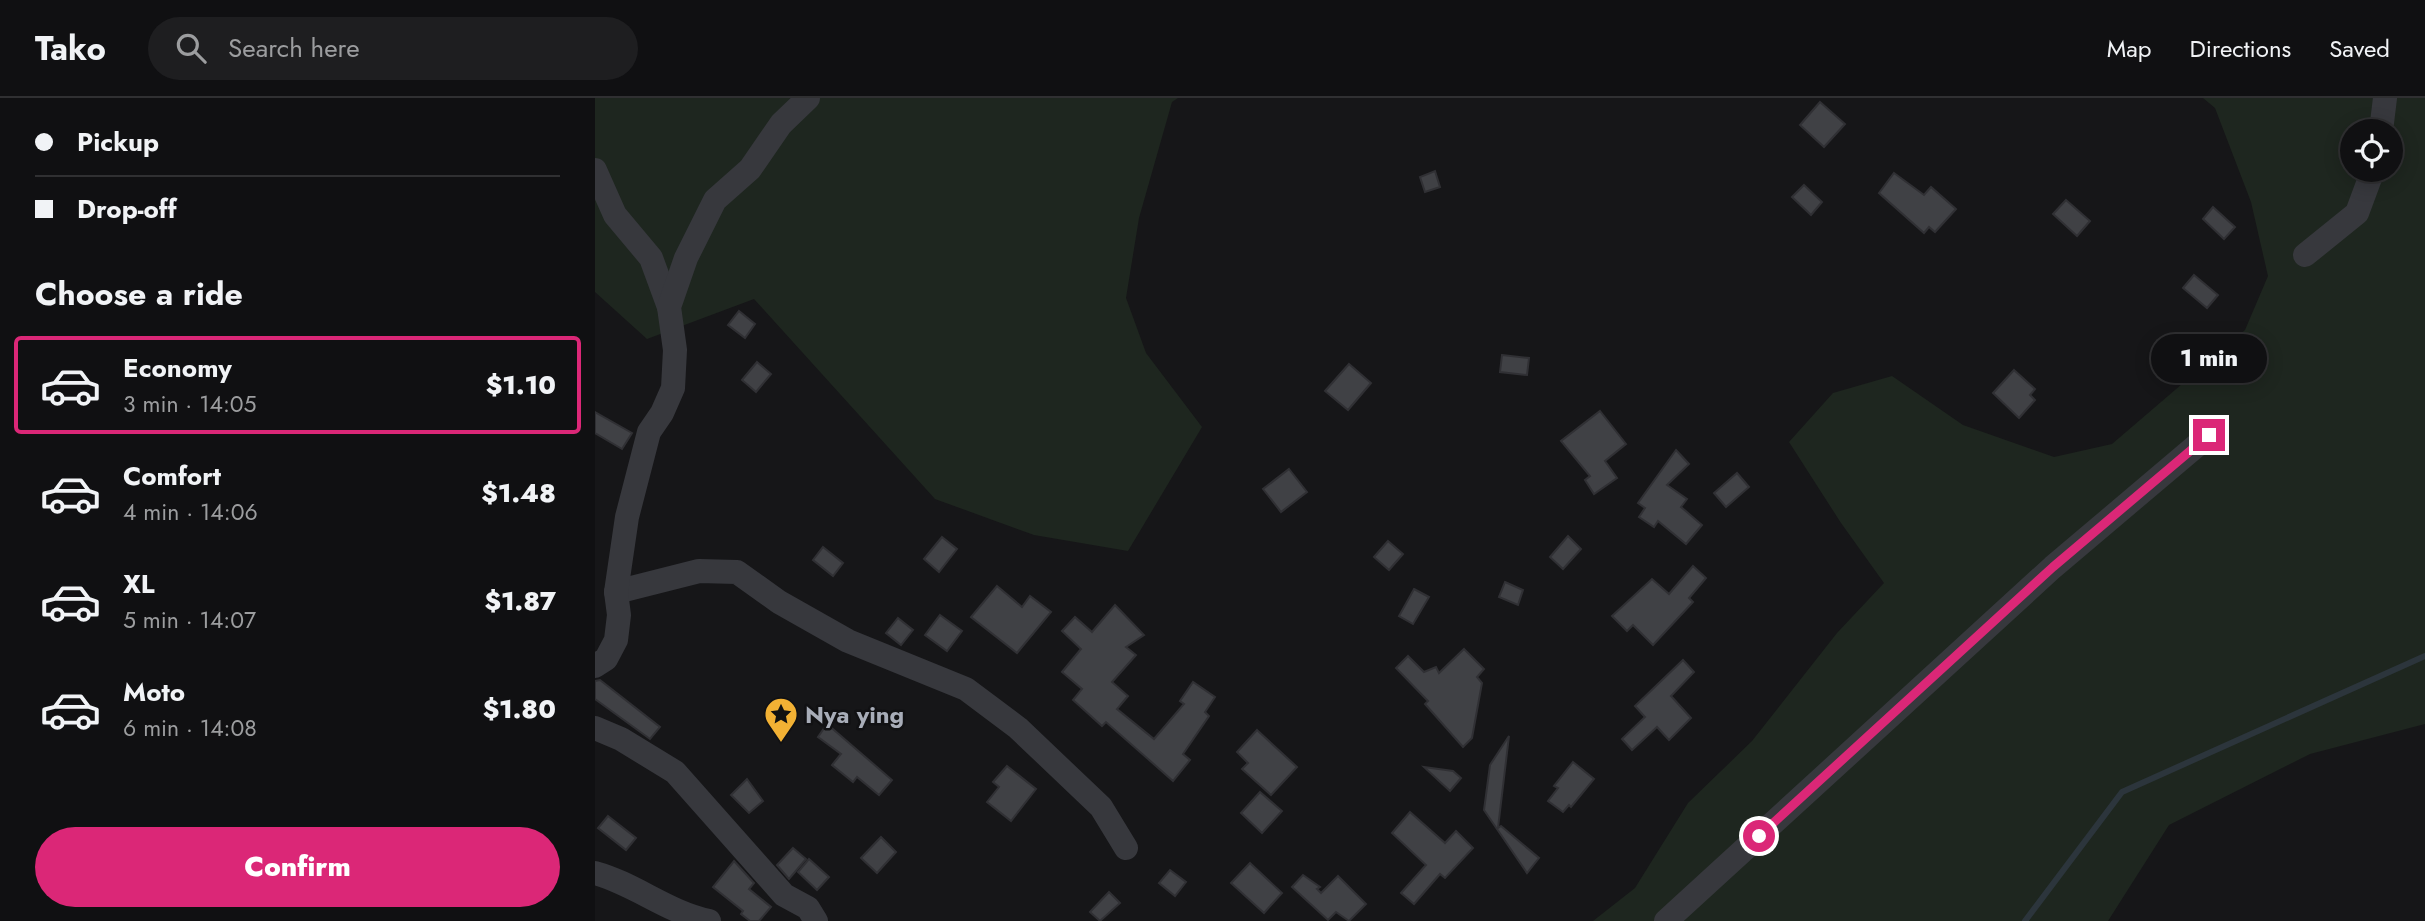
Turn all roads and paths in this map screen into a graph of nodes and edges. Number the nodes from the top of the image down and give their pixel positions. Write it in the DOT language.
graph roads {
  1 [pos="808,98"];
  2 [pos="2385,98"];
  3 [pos="2382,119"];
  4 [pos="595,170"];
  5 [pos="2369,182"];
  6 [pos="2305,256"];
  7 [pos="669,307"];
  8 [pos="2209,435"];
  9 [pos="616,592"];
  10 [pos="595,667"];
  11 [pos="595,729"];
  12 [pos="1126,848"];
  13 [pos="595,873"];
  14 [pos="709,921"];
  15 [pos="816,921"];
  16 [pos="1666,921"];
  1 -- 7 [label="street"];
  2 -- 3 [label="street"];
  4 -- 7 [label="street"];
  5 -- 6 [label="street"];
  7 -- 9 [label="street"];
  8 -- 16 [label="street"];
  9 -- 10 [label="street"];
  9 -- 12 [label="street"];
  11 -- 15 [label="street"];
  13 -- 14 [label="street"];
}
